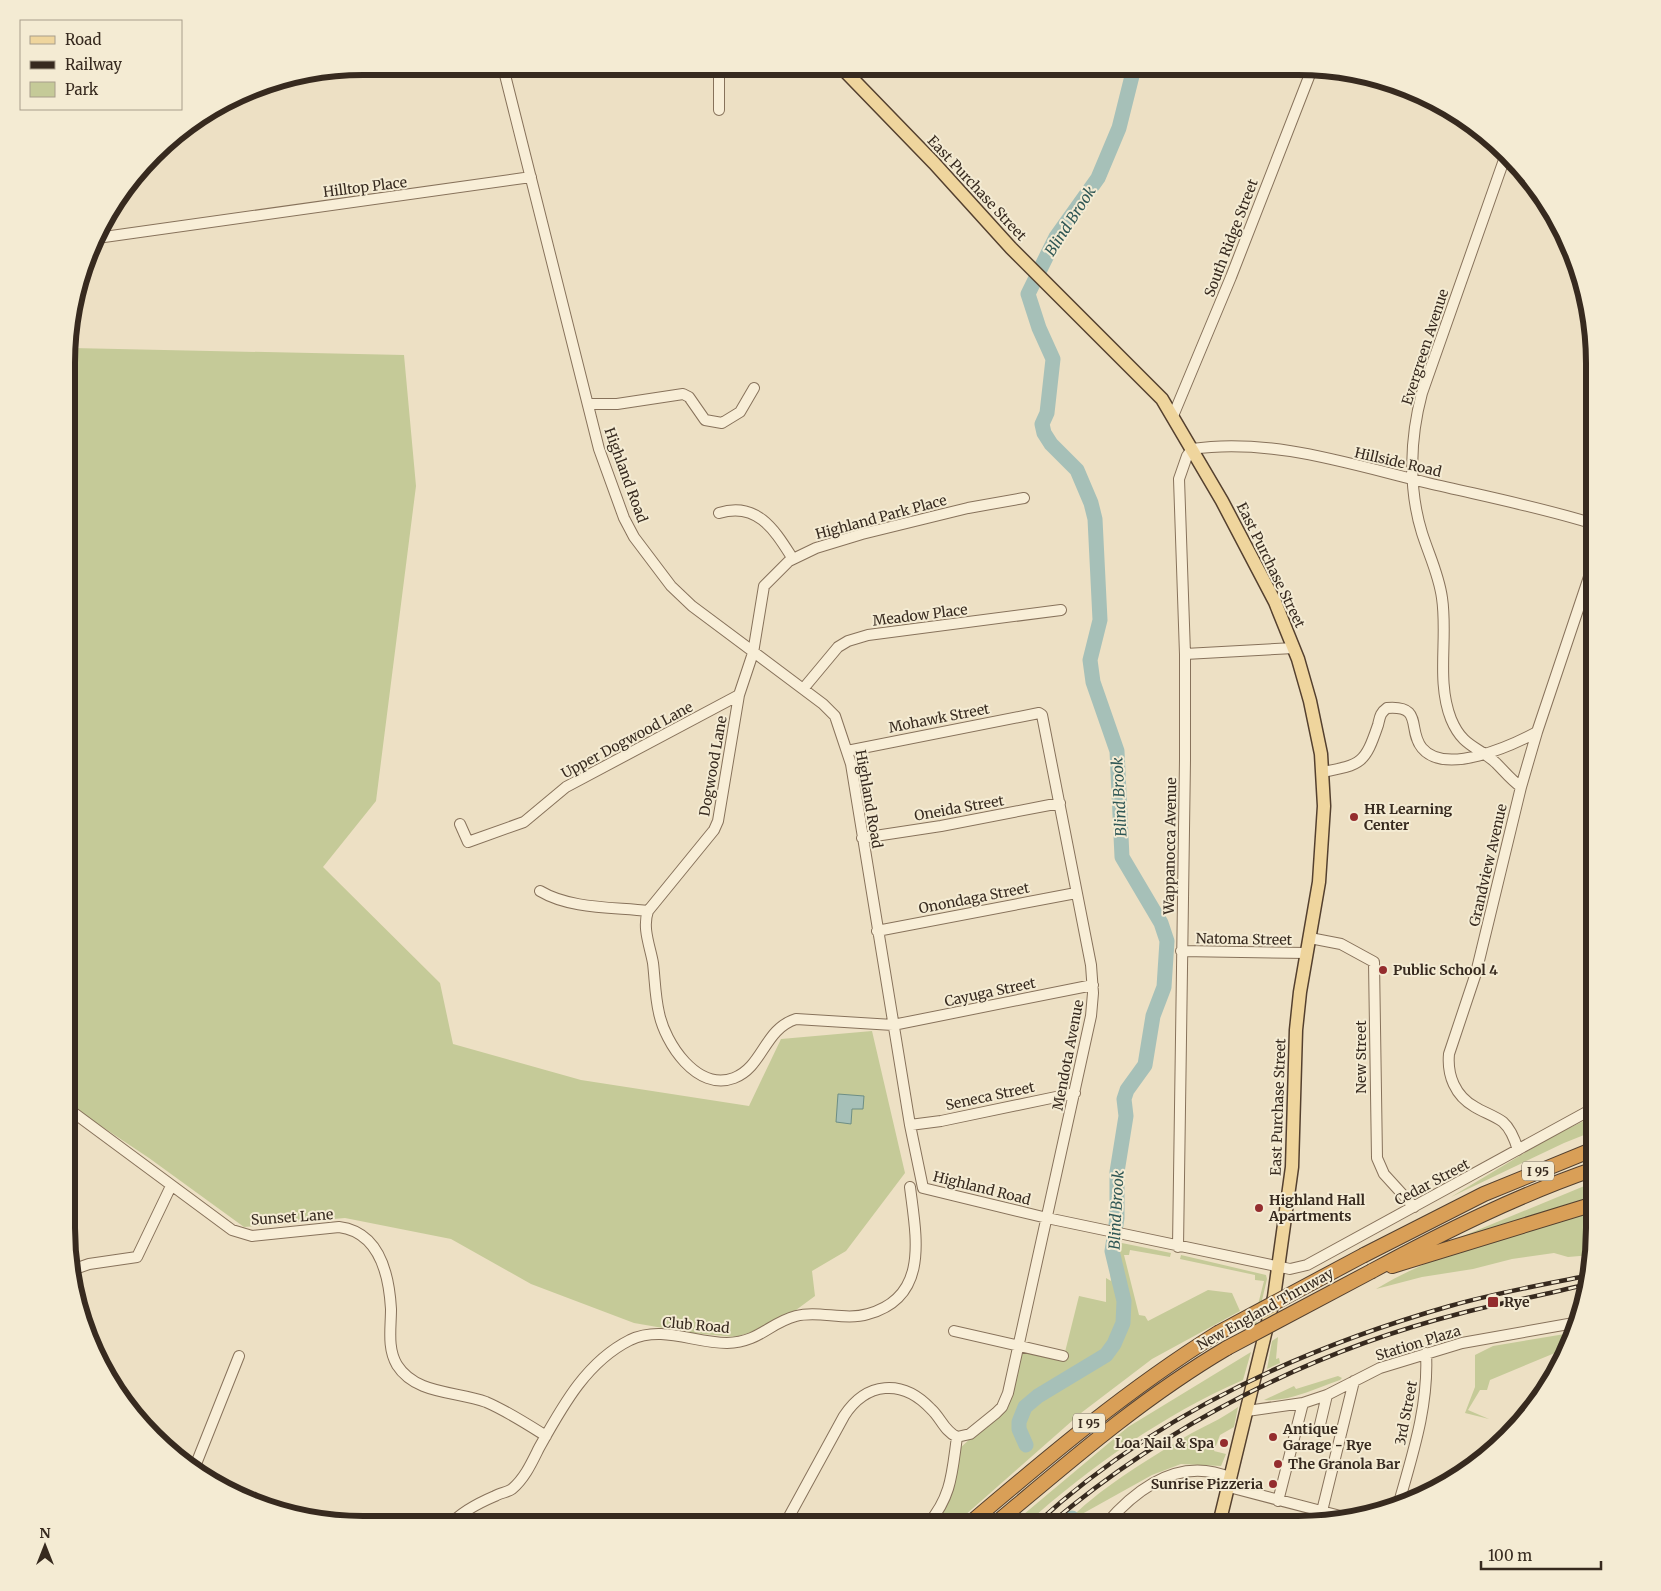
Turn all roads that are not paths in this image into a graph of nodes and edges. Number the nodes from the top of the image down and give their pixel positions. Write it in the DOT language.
graph roads {
  1 [pos="505,75"];
  2 [pos="719,75"];
  3 [pos="847,75"];
  4 [pos="1309,76"];
  5 [pos="719,110"];
  6 [pos="1504,161"];
  7 [pos="531,177"];
  8 [pos="105,237"];
  9 [pos="754,388"];
  10 [pos="588,404"];
  11 [pos="1173,416"];
  12 [pos="1192,449"];
  13 [pos="1414,480"];
  14 [pos="1024,498"];
  15 [pos="719,513"];
  16 [pos="1586,522"];
  17 [pos="793,560"];
  18 [pos="1586,586"];
  19 [pos="1061,610"];
  20 [pos="1294,648"];
  21 [pos="752,652"];
  22 [pos="1185,654"];
  23 [pos="803,690"];
  24 [pos="739,695"];
  25 [pos="1037,713"];
  26 [pos="1537,732"];
  27 [pos="847,751"];
  28 [pos="1482,754"];
  29 [pos="1322,772"];
  30 [pos="1521,787"];
  31 [pos="1060,803"];
  32 [pos="460,824"];
  33 [pos="862,838"];
  34 [pos="540,891"];
  35 [pos="1076,893"];
  36 [pos="648,911"];
  37 [pos="877,931"];
  38 [pos="1310,938"];
  39 [pos="1181,952"];
  40 [pos="1307,953"];
  41 [pos="1093,985"];
  42 [pos="893,1025"];
  43 [pos="1075,1093"];
  44 [pos="1586,1112"];
  45 [pos="75,1114"];
  46 [pos="910,1124"];
  47 [pos="1518,1150"];
  48 [pos="1586,1152"];
  49 [pos="1586,1172"];
  50 [pos="171,1186"];
  51 [pos="910,1187"];
  52 [pos="1586,1206"];
  53 [pos="1414,1207"];
  54 [pos="1047,1218"];
  55 [pos="1178,1247"];
  56 [pos="78,1268"];
  57 [pos="1280,1268"];
  58 [pos="1372,1271"];
  59 [pos="1570,1324"];
  60 [pos="954,1332"];
  61 [pos="1020,1346"];
  62 [pos="1426,1353"];
  63 [pos="239,1356"];
  64 [pos="1063,1356"];
  65 [pos="1354,1381"];
  66 [pos="1327,1395"];
  67 [pos="1303,1403"];
  68 [pos="1247,1411"];
  69 [pos="1319,1429"];
  70 [pos="546,1436"];
  71 [pos="957,1437"];
  72 [pos="197,1462"];
  73 [pos="1230,1482"];
  74 [pos="1400,1497"];
  75 [pos="1278,1501"];
  76 [pos="1322,1512"];
  77 [pos="1332,1514"];
  78 [pos="460,1516"];
  79 [pos="789,1516"];
  80 [pos="934,1516"];
  81 [pos="979,1516"];
  82 [pos="1005,1516"];
  83 [pos="1114,1516"];
  84 [pos="1221,1516"];
  1 -- 7 [label="street, Highland Road"];
  2 -- 5 [label="street"];
  3 -- 11 [label="main road, East Purchase Street"];
  4 -- 11 [label="street, South Ridge Street"];
  6 -- 13 [label="street, Evergreen Avenue"];
  7 -- 8 [label="street, Hilltop Place"];
  7 -- 10 [label="street, Highland Road"];
  9 -- 10 [label="street"];
  10 -- 21 [label="street, Highland Road"];
  11 -- 12 [label="main road, East Purchase Street"];
  12 -- 13 [label="street, Hillside Road"];
  12 -- 20 [label="main road, East Purchase Street"];
  12 -- 22 [label="street, Wappanocca Avenue"];
  13 -- 16 [label="street, Hillside Road"];
  13 -- 28 [label="street, Evergreen Avenue"];
  14 -- 17 [label="street, Highland Park Place"];
  15 -- 17 [label="street"];
  17 -- 21 [label="street, Highland Park Place"];
  18 -- 26 [label="street, Grandview Avenue"];
  19 -- 23 [label="street, Meadow Place"];
  20 -- 22 [label="street"];
  20 -- 29 [label="main road, East Purchase Street"];
  21 -- 23 [label="street, Highland Road"];
  21 -- 24 [label="street, Dogwood Lane"];
  22 -- 39 [label="street, Wappanocca Avenue"];
  23 -- 27 [label="street, Highland Road"];
  24 -- 32 [label="street, Upper Dogwood Lane"];
  24 -- 36 [label="street, Dogwood Lane"];
  25 -- 27 [label="street, Mohawk Street"];
  25 -- 31 [label="street, Mendota Avenue"];
  26 -- 28 [label="street"];
  26 -- 30 [label="street, Grandview Avenue"];
  27 -- 33 [label="street, Highland Road"];
  28 -- 29 [label="street"];
  28 -- 30 [label="street, Evergreen Avenue"];
  29 -- 38 [label="main road, East Purchase Street"];
  30 -- 47 [label="street, Grandview Avenue"];
  31 -- 33 [label="street, Oneida Street"];
  31 -- 35 [label="street, Mendota Avenue"];
  33 -- 37 [label="street, Highland Road"];
  34 -- 36 [label="street"];
  35 -- 37 [label="street, Onondaga Street"];
  35 -- 41 [label="street, Mendota Avenue"];
  36 -- 42 [label="street"];
  37 -- 42 [label="street, Highland Road"];
  38 -- 40 [label="main road, East Purchase Street"];
  38 -- 53 [label="street, New Street"];
  39 -- 40 [label="street, Natoma Street"];
  39 -- 55 [label="street, Wappanocca Avenue"];
  40 -- 57 [label="main road, East Purchase Street"];
  41 -- 42 [label="street, Cayuga Street"];
  41 -- 43 [label="street, Mendota Avenue"];
  42 -- 46 [label="street, Highland Road"];
  43 -- 46 [label="street, Seneca Street"];
  43 -- 54 [label="street, Mendota Avenue"];
  44 -- 47 [label="street, Cedar Street"];
  45 -- 50 [label="street, Sunset Lane"];
  46 -- 54 [label="street, Highland Road"];
  47 -- 53 [label="street, Cedar Street"];
  48 -- 81 [label="highway, New England Thruway / I 95, bridge"];
  49 -- 58 [label="highway, New England Thruway / I 95"];
  50 -- 56 [label="street"];
  50 -- 70 [label="street, Sunset Lane"];
  51 -- 70 [label="street, Club Road"];
  52 -- 58 [label="highway"];
  53 -- 57 [label="street, Cedar Street"];
  54 -- 55 [label="street, Highland Road"];
  54 -- 61 [label="street, Mendota Avenue"];
  55 -- 57 [label="street, Highland Road"];
  57 -- 68 [label="main road, East Purchase Street"];
  58 -- 82 [label="highway, New England Thruway / I 95, bridge"];
  59 -- 62 [label="street, Station Plaza"];
  60 -- 61 [label="street"];
  61 -- 64 [label="street"];
  61 -- 71 [label="street, Mendota Avenue"];
  62 -- 65 [label="street, Station Plaza"];
  62 -- 74 [label="street, 3rd Street"];
  63 -- 72 [label="street"];
  65 -- 66 [label="street, Station Plaza"];
  65 -- 76 [label="street"];
  66 -- 67 [label="street, Station Plaza"];
  66 -- 69 [label="street"];
  67 -- 68 [label="street, Station Plaza"];
  67 -- 75 [label="street"];
  68 -- 73 [label="main road, East Purchase Street"];
  70 -- 78 [label="street, Club Road"];
  71 -- 79 [label="street"];
  71 -- 80 [label="street"];
  73 -- 75 [label="street"];
  73 -- 83 [label="street"];
  73 -- 84 [label="main road, East Purchase Street"];
  75 -- 76 [label="street"];
  76 -- 77 [label="street"];
}
